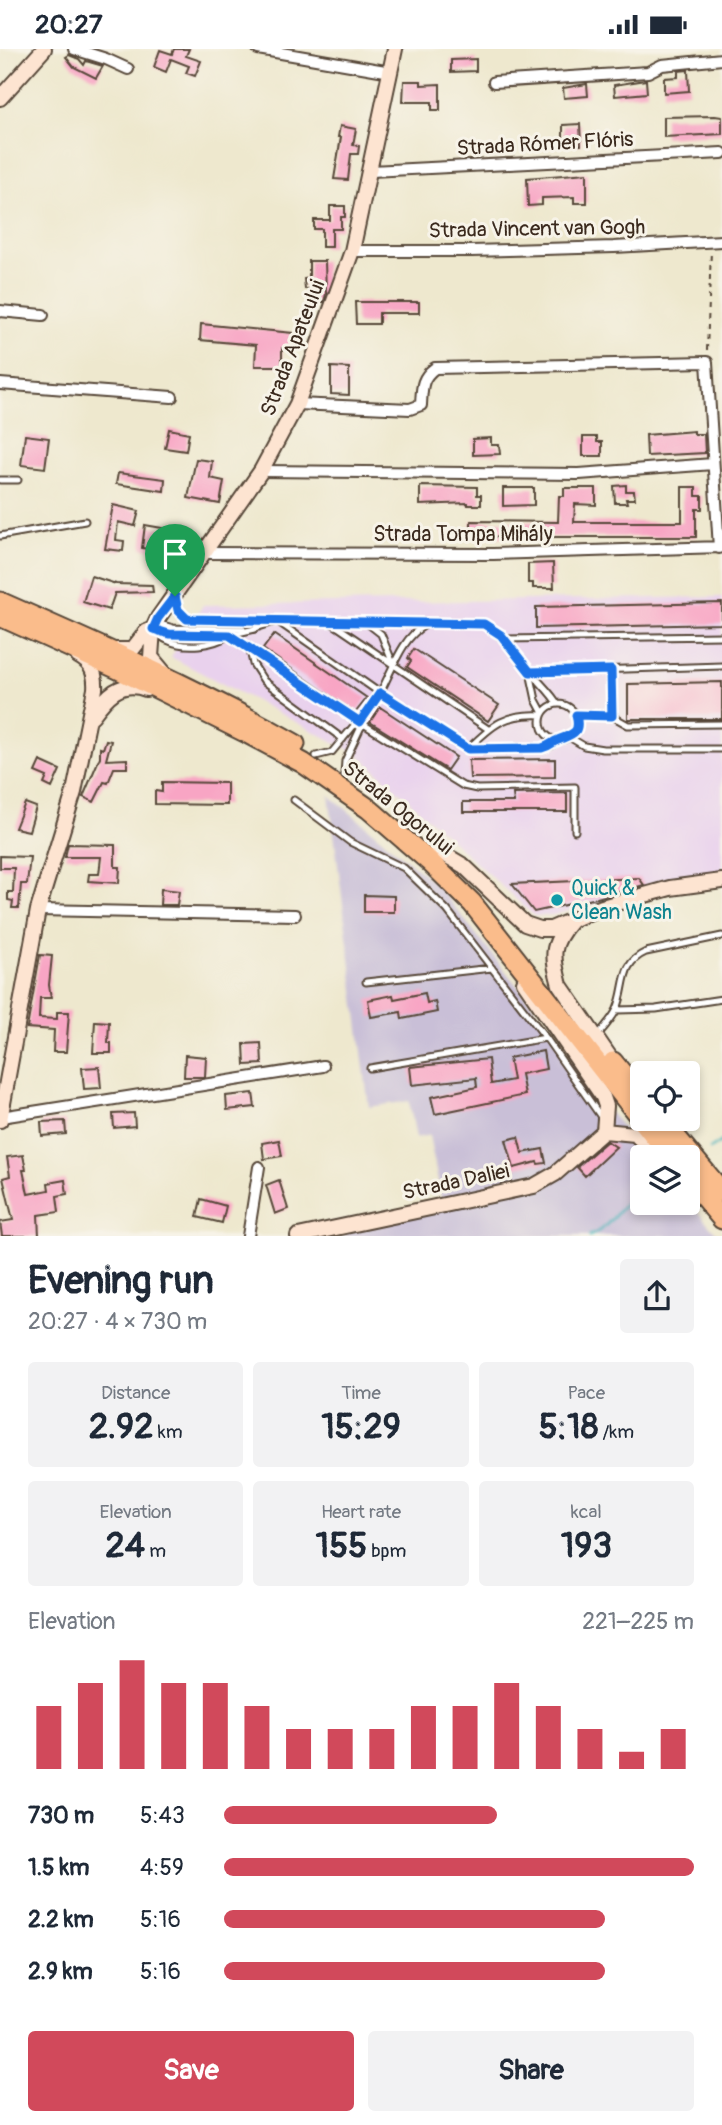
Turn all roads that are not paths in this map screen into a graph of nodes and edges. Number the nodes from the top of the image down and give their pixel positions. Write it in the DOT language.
graph roads {
  1 [pos="44,49"];
  2 [pos="74,49"];
  3 [pos="258,49"];
  4 [pos="395,49"];
  5 [pos="296,52"];
  6 [pos="722,59"];
  7 [pos="128,69"];
  8 [pos="391,72"];
  9 [pos="494,82"];
  10 [pos="6,83"];
  11 [pos="0,98"];
  12 [pos="722,153"];
  13 [pos="371,171"];
  14 [pos="717,242"];
  15 [pos="352,251"];
  16 [pos="0,310"];
  17 [pos="43,315"];
  18 [pos="0,384"];
  19 [pos="172,397"];
  20 [pos="297,404"];
  21 [pos="713,464"];
  22 [pos="261,471"];
  23 [pos="0,480"];
  24 [pos="18,480"];
  25 [pos="85,521"];
  26 [pos="0,536"];
  27 [pos="721,548"];
  28 [pos="205,553"];
  29 [pos="175,596"];
  30 [pos="2,612"];
  31 [pos="239,619"];
  32 [pos="277,621"];
  33 [pos="329,621"];
  34 [pos="366,622"];
  35 [pos="428,623"];
  36 [pos="155,626"];
  37 [pos="224,629"];
  38 [pos="255,629"];
  39 [pos="229,635"];
  40 [pos="722,636"];
  41 [pos="504,639"];
  42 [pos="99,645"];
  43 [pos="250,649"];
  44 [pos="394,666"];
  45 [pos="722,666"];
  46 [pos="611,670"];
  47 [pos="530,672"];
  48 [pos="166,675"];
  49 [pos="380,693"];
  50 [pos="186,703"];
  51 [pos="557,703"];
  52 [pos="543,714"];
  53 [pos="576,715"];
  54 [pos="612,716"];
  55 [pos="89,720"];
  56 [pos="360,722"];
  57 [pos="722,724"];
  58 [pos="488,729"];
  59 [pos="569,737"];
  60 [pos="344,739"];
  61 [pos="558,740"];
  62 [pos="468,749"];
  63 [pos="722,749"];
  64 [pos="316,756"];
  65 [pos="344,775"];
  66 [pos="295,800"];
  67 [pos="575,831"];
  68 [pos="437,851"];
  69 [pos="722,881"];
  70 [pos="38,910"];
  71 [pos="295,915"];
  72 [pos="572,920"];
  73 [pos="722,936"];
  74 [pos="510,949"];
  75 [pos="492,968"];
  76 [pos="366,982"];
  77 [pos="722,999"];
  78 [pos="617,1010"];
  79 [pos="597,1037"];
  80 [pos="545,1038"];
  81 [pos="323,1066"];
  82 [pos="370,1068"];
  83 [pos="619,1069"];
  84 [pos="630,1082"];
  85 [pos="0,1119"];
  86 [pos="604,1127"];
  87 [pos="669,1131"];
  88 [pos="646,1145"];
  89 [pos="662,1145"];
  90 [pos="259,1167"];
  91 [pos="700,1189"];
  92 [pos="700,1195"];
  93 [pos="719,1207"];
  94 [pos="375,1221"];
  95 [pos="248,1236"];
  96 [pos="298,1236"];
  97 [pos="379,1236"];
  1 -- 10 [label="street"];
  2 -- 7 [label="street"];
  3 -- 5 [label="street"];
  4 -- 8 [label="street, Strada Apateului"];
  5 -- 8 [label="street"];
  6 -- 9 [label="street"];
  8 -- 13 [label="street, Strada Apateului"];
  10 -- 11 [label="street"];
  12 -- 13 [label="street, Strada Rómer Flóris"];
  13 -- 15 [label="street, Strada Apateului"];
  14 -- 15 [label="street, Strada Vincent van Gogh"];
  15 -- 20 [label="street, Strada Apateului"];
  16 -- 17 [label="street"];
  18 -- 19 [label="street"];
  20 -- 21 [label="street"];
  20 -- 22 [label="street, Strada Apateului"];
  21 -- 22 [label="street"];
  21 -- 27 [label="street"];
  22 -- 28 [label="street, Strada Apateului"];
  23 -- 24 [label="lane"];
  25 -- 26 [label="lane"];
  27 -- 28 [label="street, Strada Tompa Mihály"];
  28 -- 29 [label="street, Strada Apateului"];
  29 -- 31 [label="lane"];
  29 -- 36 [label="street, Strada Apateului"];
  30 -- 42 [label="highway, Strada Ogorului"];
  30 -- 50 [label="highway, Strada Ogorului"];
  30 -- 55 [label="street"];
  31 -- 32 [label="lane"];
  31 -- 37 [label="lane"];
  32 -- 33 [label="lane"];
  32 -- 38 [label="lane"];
  32 -- 49 [label="lane"];
  33 -- 34 [label="lane"];
  33 -- 44 [label="lane"];
  34 -- 35 [label="lane"];
  34 -- 44 [label="lane"];
  35 -- 41 [label="lane"];
  35 -- 44 [label="lane"];
  36 -- 37 [label="lane"];
  36 -- 39 [label="lane"];
  36 -- 39 [label="lane"];
  36 -- 42 [label="street, Strada Apateului"];
  36 -- 48 [label="street"];
  37 -- 38 [label="lane"];
  38 -- 39 [label="lane"];
  39 -- 43 [label="lane"];
  40 -- 41 [label="lane"];
  41 -- 47 [label="lane"];
  42 -- 48 [label="highway, Strada Ogorului"];
  43 -- 56 [label="lane"];
  43 -- 60 [label="lane"];
  44 -- 49 [label="lane"];
  44 -- 58 [label="lane"];
  45 -- 46 [label="lane"];
  46 -- 47 [label="lane"];
  46 -- 54 [label="lane"];
  47 -- 51 [label="lane"];
  47 -- 52 [label="lane"];
  48 -- 64 [label="highway, Strada Ogorului"];
  49 -- 56 [label="lane"];
  49 -- 62 [label="lane"];
  50 -- 55 [label="street"];
  50 -- 74 [label="highway, Strada Ogorului"];
  51 -- 52 [label="lane"];
  51 -- 53 [label="lane"];
  52 -- 58 [label="lane"];
  52 -- 61 [label="lane"];
  53 -- 54 [label="lane"];
  53 -- 59 [label="lane"];
  54 -- 57 [label="lane"];
  55 -- 70 [label="street"];
  56 -- 60 [label="lane"];
  56 -- 65 [label="lane"];
  56 -- 67 [label="lane"];
  58 -- 62 [label="lane"];
  59 -- 61 [label="lane"];
  59 -- 63 [label="lane"];
  60 -- 64 [label="lane"];
  61 -- 62 [label="lane"];
  64 -- 65 [label="highway, Strada Ogorului"];
  65 -- 68 [label="highway, Strada Ogorului"];
  66 -- 75 [label="lane"];
  68 -- 72 [label="street"];
  68 -- 83 [label="highway, Strada Ogorului"];
  69 -- 72 [label="street"];
  70 -- 71 [label="street"];
  70 -- 85 [label="street"];
  72 -- 79 [label="street"];
  73 -- 78 [label="lane"];
  74 -- 86 [label="street"];
  74 -- 89 [label="highway, Strada Ogorului"];
  75 -- 76 [label="lane"];
  75 -- 80 [label="lane"];
  77 -- 78 [label="lane"];
  78 -- 79 [label="lane"];
  79 -- 83 [label="street"];
  80 -- 82 [label="lane"];
  80 -- 86 [label="lane"];
  81 -- 85 [label="street"];
  83 -- 84 [label="highway, Strada Ogorului"];
  86 -- 88 [label="street"];
  86 -- 94 [label="street, Strada Daliei"];
  87 -- 93 [label="highway"];
  90 -- 95 [label="street"];
  91 -- 93 [label="highway"];
  92 -- 93 [label="street"];
  94 -- 96 [label="street, Strada Daliei"];
  94 -- 97 [label="street"];
}
